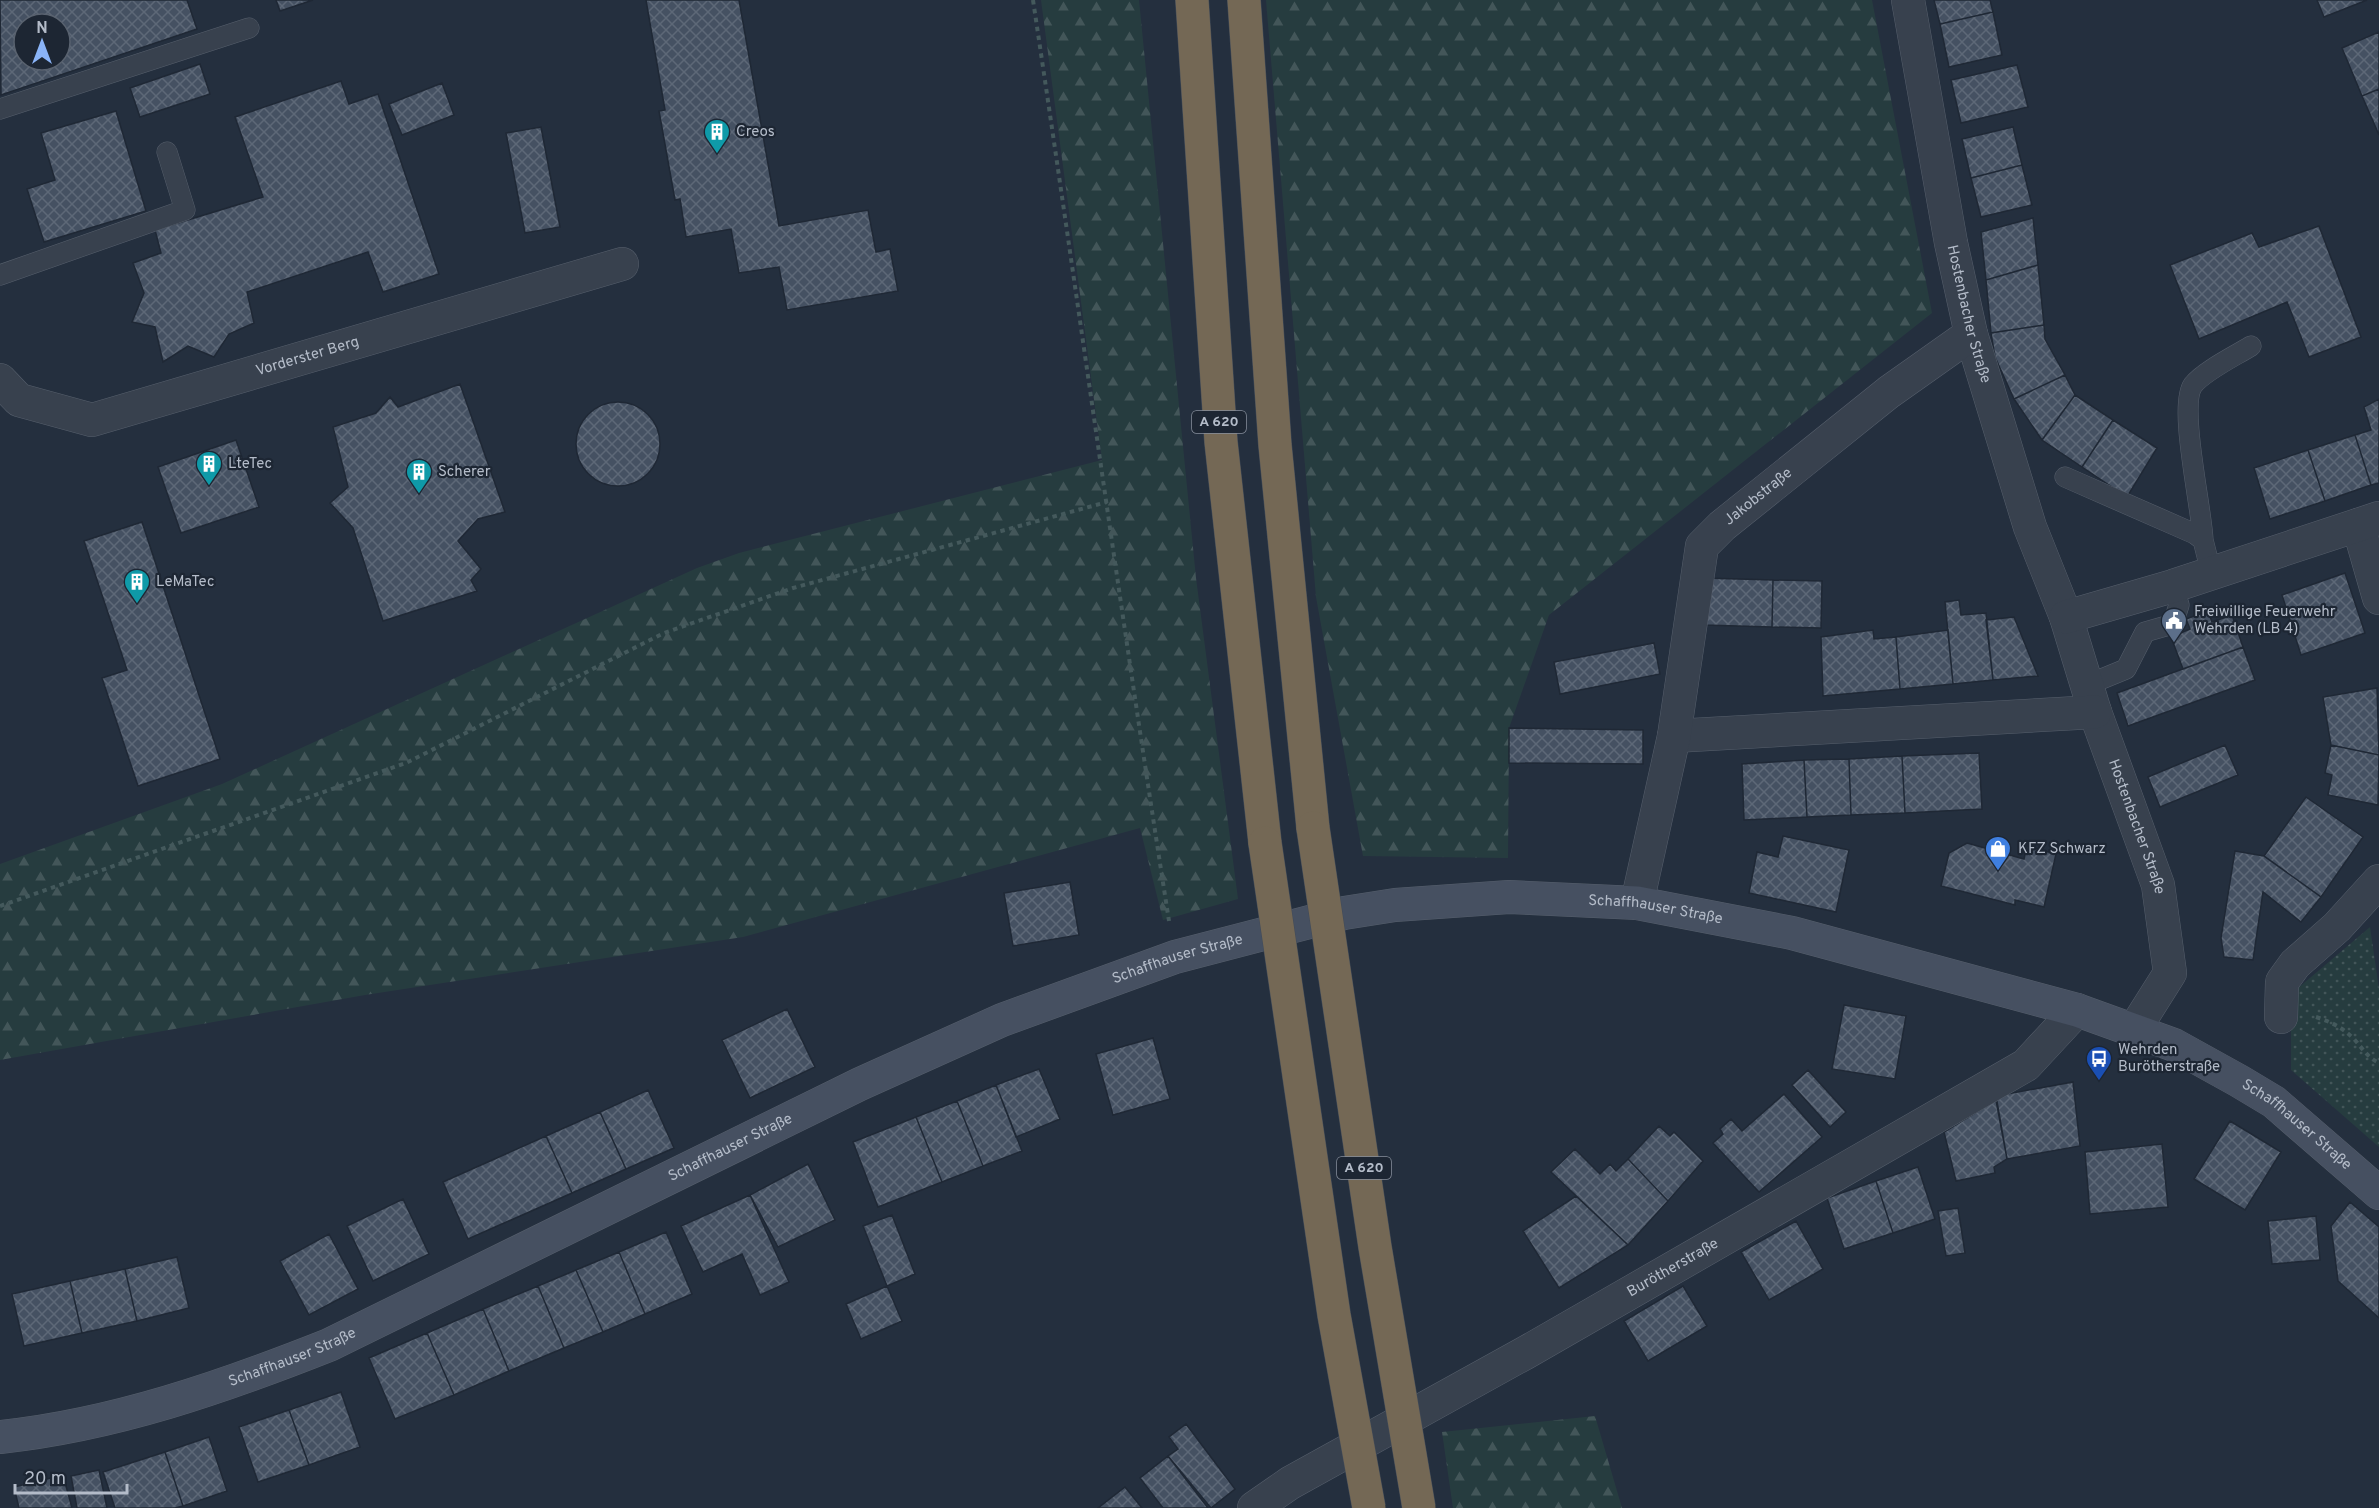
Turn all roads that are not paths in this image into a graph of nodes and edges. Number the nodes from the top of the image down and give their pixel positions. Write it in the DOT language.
graph roads {
  1 [pos="1192,0"];
  2 [pos="1244,0"];
  3 [pos="1908,0"];
  4 [pos="249,28"];
  5 [pos="0,109"];
  6 [pos="167,152"];
  7 [pos="622,264"];
  8 [pos="0,274"];
  9 [pos="1971,334"];
  10 [pos="2251,346"];
  11 [pos="0,380"];
  12 [pos="2065,477"];
  13 [pos="2369,522"];
  14 [pos="2203,540"];
  15 [pos="2211,572"];
  16 [pos="2173,586"];
  17 [pos="2379,598"];
  18 [pos="2066,617"];
  19 [pos="2091,698"];
  20 [pos="1674,736"];
  21 [pos="2379,881"];
  22 [pos="1637,903"];
  23 [pos="2077,1010"];
  24 [pos="2282,1017"];
  25 [pos="2134,1030"];
  26 [pos="2379,1193"];
  27 [pos="0,1437"];
  28 [pos="1254,1508"];
  29 [pos="1369,1508"];
  30 [pos="1419,1508"];
  1 -- 29 [label="highway, A 620, bridge"];
  2 -- 30 [label="highway, A 620, bridge"];
  3 -- 9 [label="street, Hostenbacher Straße"];
  4 -- 5 [label="lane"];
  6 -- 8 [label="lane"];
  7 -- 11 [label="street, Vorderster Berg"];
  9 -- 18 [label="street, Hostenbacher Straße"];
  9 -- 20 [label="street, Jakobstraße"];
  10 -- 14 [label="lane"];
  12 -- 14 [label="lane"];
  13 -- 15 [label="street"];
  13 -- 17 [label="street"];
  14 -- 15 [label="lane"];
  15 -- 16 [label="street"];
  16 -- 18 [label="street"];
  16 -- 19 [label="lane"];
  18 -- 19 [label="street, Hostenbacher Straße"];
  19 -- 20 [label="street"];
  19 -- 25 [label="street, Hostenbacher Straße"];
  20 -- 22 [label="street, Jakobstraße"];
  21 -- 24 [label="street"];
  22 -- 23 [label="street, Schaffhauser Straße"];
  22 -- 27 [label="street, Schaffhauser Straße"];
  23 -- 25 [label="street, Schaffhauser Straße"];
  23 -- 28 [label="street, Burötherstraße"];
  25 -- 26 [label="street, Schaffhauser Straße"];
}
